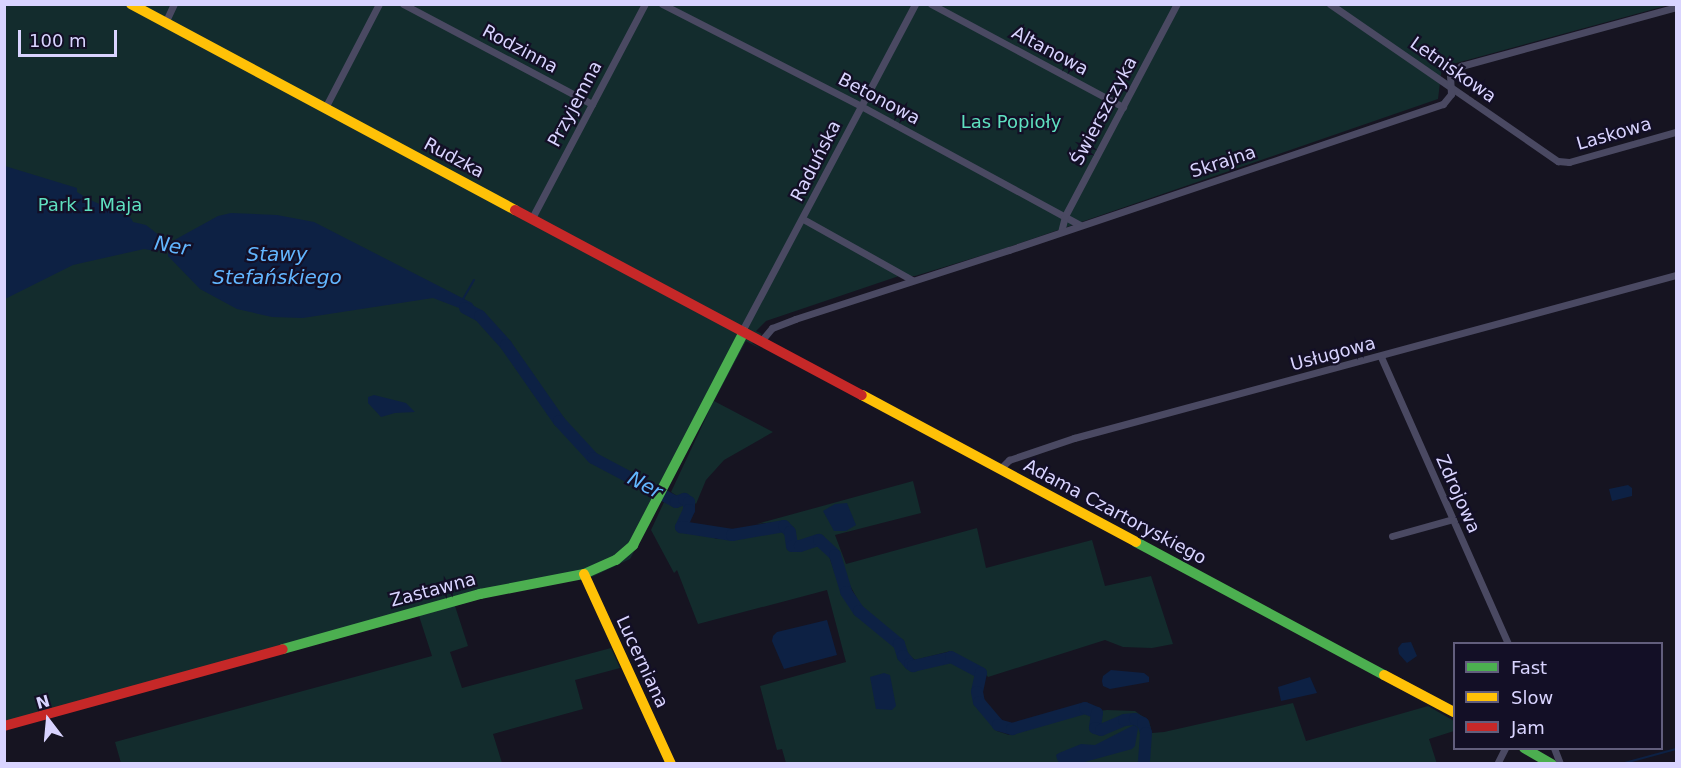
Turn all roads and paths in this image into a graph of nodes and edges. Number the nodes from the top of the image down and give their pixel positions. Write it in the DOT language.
graph roads {
  1 [pos="130,4"];
  2 [pos="174,4"];
  3 [pos="379,4"];
  4 [pos="403,4"];
  5 [pos="645,4"];
  6 [pos="662,4"];
  7 [pos="915,4"];
  8 [pos="931,4"];
  9 [pos="1177,4"];
  10 [pos="1330,4"];
  11 [pos="1677,7"];
  12 [pos="165,22"];
  13 [pos="1449,86"];
  14 [pos="591,104"];
  15 [pos="861,106"];
  16 [pos="1123,107"];
  17 [pos="325,108"];
  18 [pos="1677,132"];
  19 [pos="1558,161"];
  20 [pos="1065,216"];
  21 [pos="532,219"];
  22 [pos="803,219"];
  23 [pos="1080,225"];
  24 [pos="1061,232"];
  25 [pos="1677,275"];
  26 [pos="912,280"];
  27 [pos="743,331"];
  28 [pos="761,341"];
  29 [pos="1381,357"];
  30 [pos="1000,469"];
  31 [pos="1453,519"];
  32 [pos="1392,536"];
  33 [pos="584,574"];
  34 [pos="1507,642"];
  35 [pos="1453,711"];
  36 [pos="4,726"];
  37 [pos="1504,750"];
  38 [pos="1528,750"];
  39 [pos="671,764"];
  40 [pos="1497,764"];
  41 [pos="1552,764"];
  1 -- 12 [label="street, Rudzka"];
  2 -- 12 [label="street"];
  3 -- 17 [label="street"];
  4 -- 14 [label="street, Rodzinna"];
  5 -- 14 [label="street, Przyjemna"];
  6 -- 15 [label="street, Betonowa"];
  7 -- 15 [label="street, Raduńska"];
  8 -- 16 [label="street, Altanowa"];
  9 -- 16 [label="street, Świerszczyka"];
  10 -- 13 [label="street, Letniskowa"];
  11 -- 13 [label="street, Skrajna"];
  12 -- 17 [label="street, Rudzka"];
  13 -- 19 [label="street, Letniskowa"];
  13 -- 23 [label="street, Skrajna"];
  14 -- 21 [label="street, Przyjemna"];
  15 -- 20 [label="street, Betonowa"];
  15 -- 22 [label="street, Raduńska"];
  16 -- 20 [label="street, Świerszczyka"];
  17 -- 21 [label="street, Rudzka"];
  18 -- 19 [label="street, Laskowa"];
  20 -- 23 [label="street, Betonowa"];
  20 -- 24 [label="street, Świerszczyka"];
  21 -- 27 [label="street, Rudzka"];
  22 -- 26 [label="street"];
  22 -- 27 [label="street, Raduńska"];
  23 -- 24 [label="street, Skrajna"];
  24 -- 26 [label="street, Skrajna"];
  25 -- 29 [label="street, Usługowa"];
  26 -- 28 [label="street, Skrajna"];
  27 -- 28 [label="street, Rudzka"];
  27 -- 33 [label="street, Zastawna"];
  28 -- 30 [label="street, Adama Czartoryskiego"];
  29 -- 30 [label="street, Usługowa"];
  29 -- 31 [label="street, Zdrojowa"];
  30 -- 35 [label="street, Adama Czartoryskiego"];
  31 -- 32 [label="street"];
  31 -- 34 [label="street, Zdrojowa"];
  33 -- 36 [label="street, Zastawna"];
  33 -- 39 [label="street, Lucerniana"];
  37 -- 40 [label="street"];
  38 -- 41 [label="street"];
}
